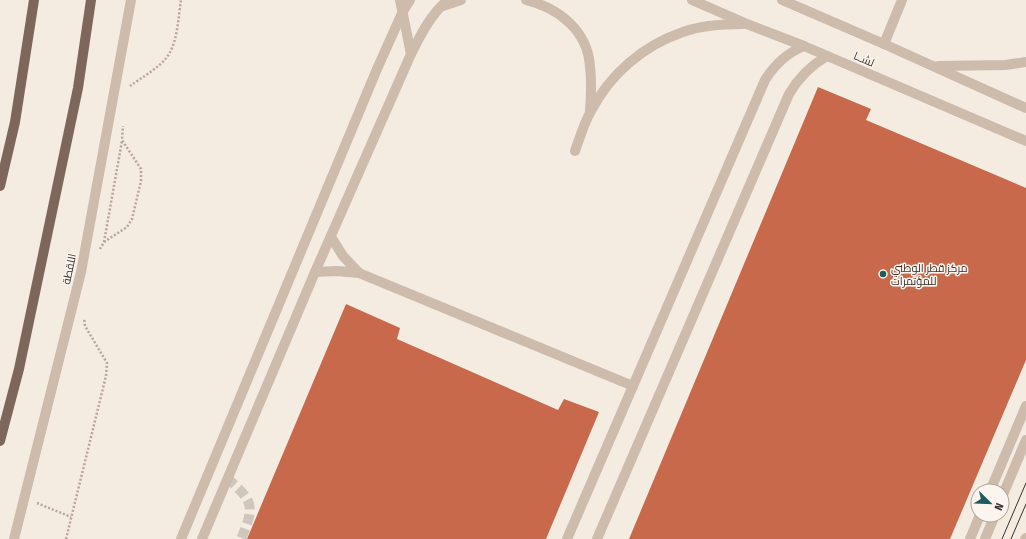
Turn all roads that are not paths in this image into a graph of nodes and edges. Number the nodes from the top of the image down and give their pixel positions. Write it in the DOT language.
graph roads {
  1 [pos="34,0"];
  2 [pos="91,0"];
  3 [pos="131,0"];
  4 [pos="400,0"];
  5 [pos="410,0"];
  6 [pos="448,0"];
  7 [pos="461,0"];
  8 [pos="526,0"];
  9 [pos="692,0"];
  10 [pos="782,0"];
  11 [pos="902,0"];
  12 [pos="439,7"];
  13 [pos="403,11"];
  14 [pos="747,24"];
  15 [pos="884,44"];
  16 [pos="804,46"];
  17 [pos="411,54"];
  18 [pos="827,56"];
  19 [pos="1025,62"];
  20 [pos="934,66"];
  21 [pos="1026,108"];
  22 [pos="590,111"];
  23 [pos="1026,141"];
  24 [pos="575,150"];
  25 [pos="0,186"];
  26 [pos="331,237"];
  27 [pos="315,272"];
  28 [pos="359,273"];
  29 [pos="633,386"];
  30 [pos="1026,406"];
  31 [pos="1026,440"];
  32 [pos="0,441"];
  33 [pos="993,483"];
  34 [pos="1008,483"];
  35 [pos="977,523"];
  36 [pos="992,523"];
  37 [pos="14,539"];
  38 [pos="181,539"];
  39 [pos="202,539"];
  40 [pos="567,539"];
  41 [pos="596,539"];
  42 [pos="970,539"];
  43 [pos="985,539"];
  1 -- 25 [label="main road"];
  2 -- 32 [label="main road"];
  3 -- 37 [label="street, اللقطة"];
  4 -- 13 [label="street"];
  5 -- 13 [label="street"];
  6 -- 12 [label="street"];
  7 -- 12 [label="street"];
  8 -- 22 [label="street"];
  9 -- 14 [label="street, لشــا"];
  10 -- 15 [label="street, لشــا"];
  11 -- 15 [label="street"];
  12 -- 17 [label="street"];
  13 -- 17 [label="street"];
  13 -- 38 [label="street"];
  14 -- 16 [label="street, لشــا"];
  14 -- 22 [label="street"];
  15 -- 20 [label="street, لشــا"];
  16 -- 18 [label="street, لشــا"];
  16 -- 29 [label="street"];
  17 -- 26 [label="street"];
  18 -- 23 [label="street, لشــا"];
  18 -- 41 [label="street"];
  19 -- 20 [label="street"];
  20 -- 21 [label="street, لشــا"];
  22 -- 24 [label="street"];
  26 -- 27 [label="street"];
  26 -- 28 [label="street"];
  27 -- 28 [label="street"];
  27 -- 39 [label="street"];
  28 -- 29 [label="street"];
  29 -- 40 [label="street"];
  30 -- 33 [label="street"];
  31 -- 34 [label="street"];
  35 -- 42 [label="street"];
  36 -- 43 [label="street"];
}
